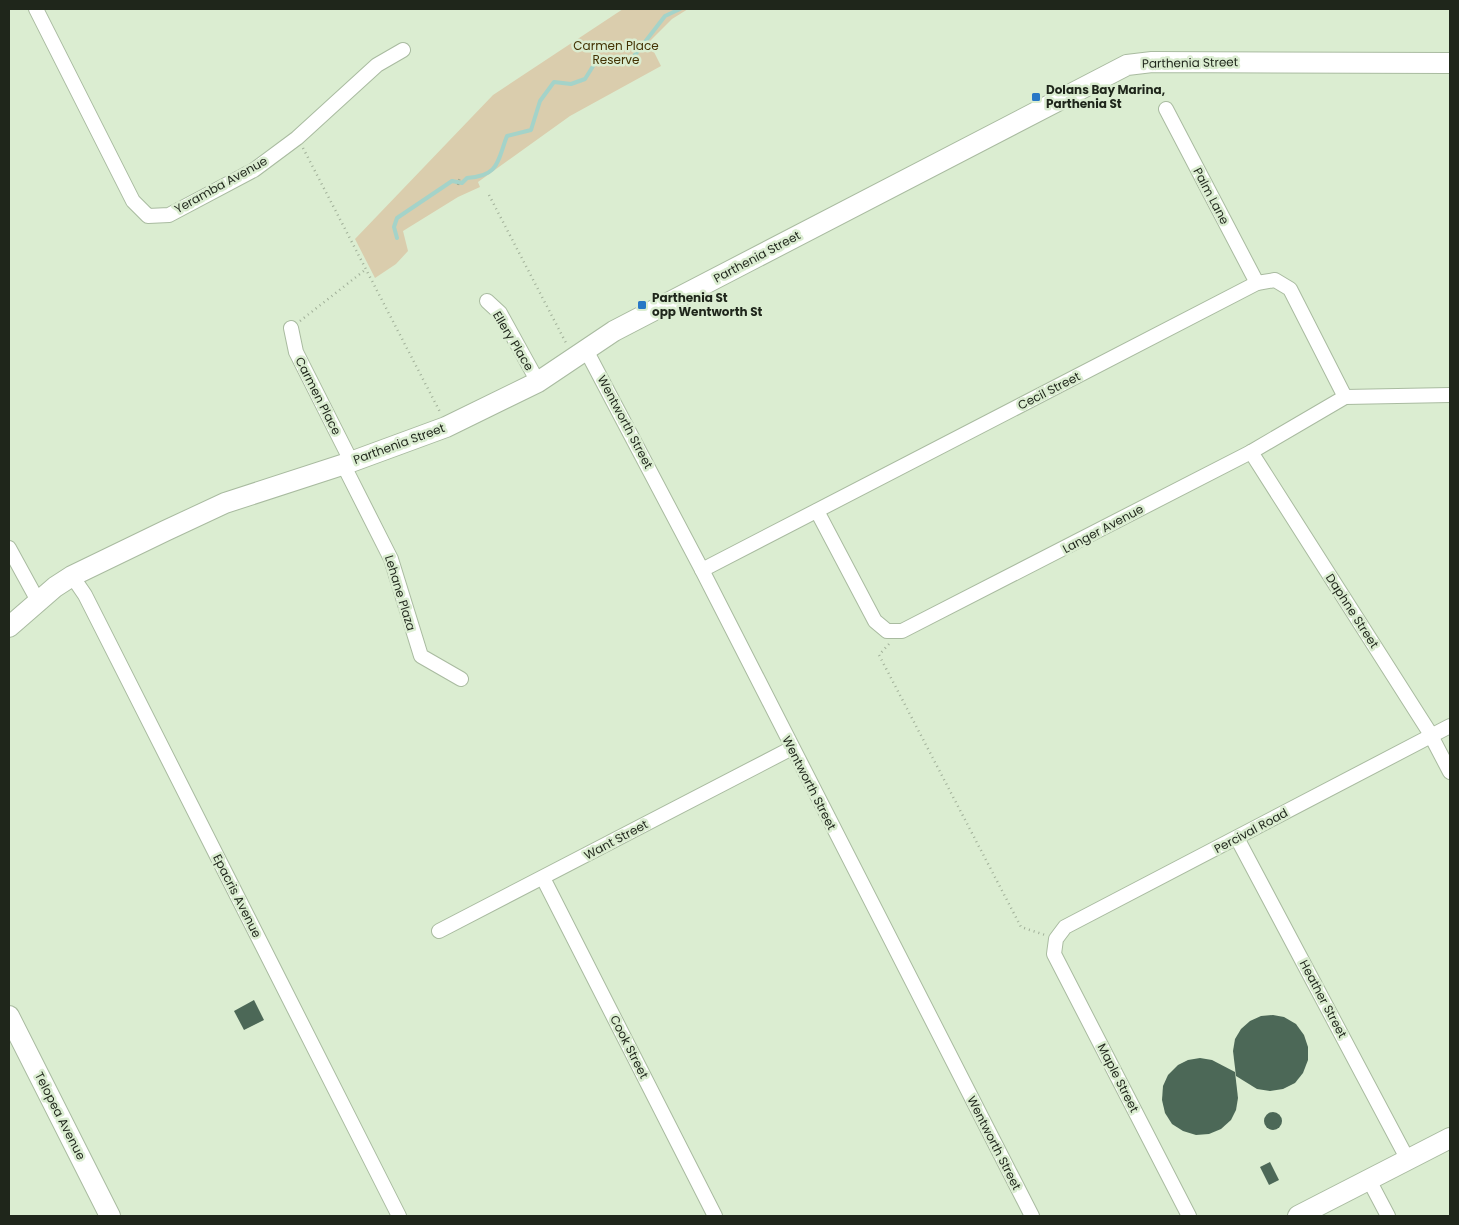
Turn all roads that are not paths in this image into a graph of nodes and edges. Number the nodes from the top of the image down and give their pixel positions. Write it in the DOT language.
graph roads {
  1 [pos="36,9"];
  2 [pos="404,50"];
  3 [pos="1450,63"];
  4 [pos="1166,109"];
  5 [pos="1257,283"];
  6 [pos="487,301"];
  7 [pos="291,328"];
  8 [pos="580,354"];
  9 [pos="538,382"];
  10 [pos="1450,395"];
  11 [pos="1345,397"];
  12 [pos="1251,452"];
  13 [pos="348,463"];
  14 [pos="817,510"];
  15 [pos="9,548"];
  16 [pos="702,570"];
  17 [pos="72,576"];
  18 [pos="38,601"];
  19 [pos="9,627"];
  20 [pos="461,679"];
  21 [pos="1450,726"];
  22 [pos="1432,736"];
  23 [pos="792,748"];
  24 [pos="1450,772"];
  25 [pos="1238,838"];
  26 [pos="543,878"];
  27 [pos="439,931"];
  28 [pos="1056,939"];
  29 [pos="9,1016"];
  30 [pos="1450,1138"];
  31 [pos="1408,1160"];
  32 [pos="1369,1180"];
  33 [pos="110,1216"];
  34 [pos="399,1216"];
  35 [pos="715,1216"];
  36 [pos="1032,1216"];
  37 [pos="1189,1216"];
  38 [pos="1298,1216"];
  39 [pos="1388,1216"];
  1 -- 2 [label="street, Yeramba Avenue"];
  3 -- 8 [label="street, Parthenia Street"];
  4 -- 5 [label="street, Palm Lane"];
  5 -- 11 [label="street, Cecil Street"];
  5 -- 14 [label="street, Cecil Street"];
  6 -- 9 [label="street, Ellery Place"];
  7 -- 13 [label="street, Carmen Place"];
  8 -- 9 [label="street, Parthenia Street"];
  8 -- 16 [label="street, Wentworth Street"];
  9 -- 13 [label="street, Parthenia Street"];
  10 -- 11 [label="street, Langer Avenue"];
  11 -- 12 [label="street, Langer Avenue"];
  12 -- 14 [label="street, Langer Avenue"];
  12 -- 22 [label="street, Daphne Street"];
  13 -- 17 [label="street, Parthenia Street"];
  13 -- 20 [label="street, Lehane Plaza"];
  14 -- 16 [label="street, Cecil Street"];
  15 -- 18 [label="street"];
  16 -- 23 [label="street, Wentworth Street"];
  17 -- 18 [label="street, Parthenia Street"];
  17 -- 34 [label="street, Epacris Avenue"];
  18 -- 19 [label="street, Parthenia Street"];
  21 -- 22 [label="street, Percival Road"];
  22 -- 24 [label="street, Daphne Street"];
  22 -- 25 [label="street, Percival Road"];
  23 -- 26 [label="street, Want Street"];
  23 -- 36 [label="street, Wentworth Street"];
  25 -- 28 [label="street, Percival Road"];
  25 -- 31 [label="street, Heather Street"];
  26 -- 27 [label="street, Want Street"];
  26 -- 35 [label="street, Cook Street"];
  28 -- 37 [label="street, Maple Street"];
  29 -- 33 [label="street, Telopea Avenue"];
  30 -- 31 [label="street"];
  31 -- 32 [label="street"];
  32 -- 38 [label="street"];
  32 -- 39 [label="street"];
}
